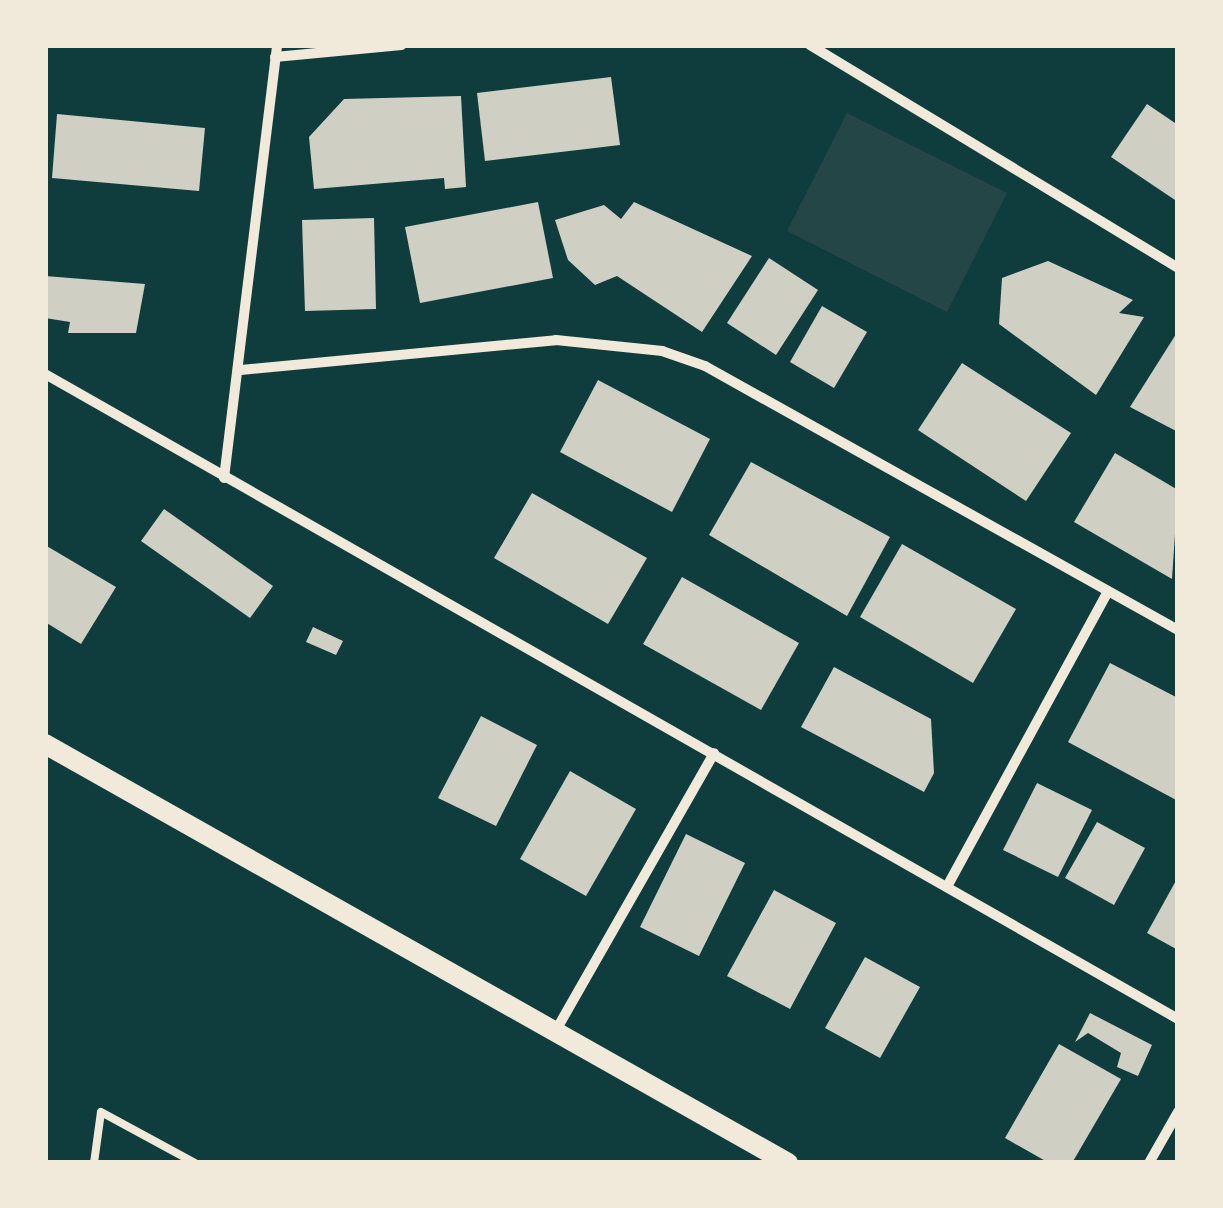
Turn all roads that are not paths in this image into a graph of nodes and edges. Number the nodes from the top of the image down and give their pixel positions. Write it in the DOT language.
graph roads {
  1 [pos="401,45"];
  2 [pos="810,45"];
  3 [pos="276,51"];
  4 [pos="1178,268"];
  5 [pos="240,370"];
  6 [pos="45,374"];
  7 [pos="224,478"];
  8 [pos="1108,591"];
  9 [pos="1178,630"];
  10 [pos="45,744"];
  11 [pos="714,753"];
  12 [pos="949,883"];
  13 [pos="1178,1018"];
  14 [pos="555,1032"];
  15 [pos="1178,1112"];
  16 [pos="94,1163"];
  17 [pos="196,1163"];
  18 [pos="788,1163"];
  19 [pos="1150,1163"];
  1 -- 3 [label="street"];
  2 -- 4 [label="street"];
  3 -- 5 [label="street"];
  5 -- 7 [label="street"];
  5 -- 8 [label="street"];
  6 -- 7 [label="street"];
  7 -- 11 [label="street"];
  8 -- 9 [label="street"];
  8 -- 12 [label="street"];
  10 -- 14 [label="main road"];
  11 -- 12 [label="street"];
  11 -- 14 [label="street"];
  12 -- 13 [label="street"];
  14 -- 18 [label="main road"];
  15 -- 19 [label="street"];
  16 -- 17 [label="lane"];
}
